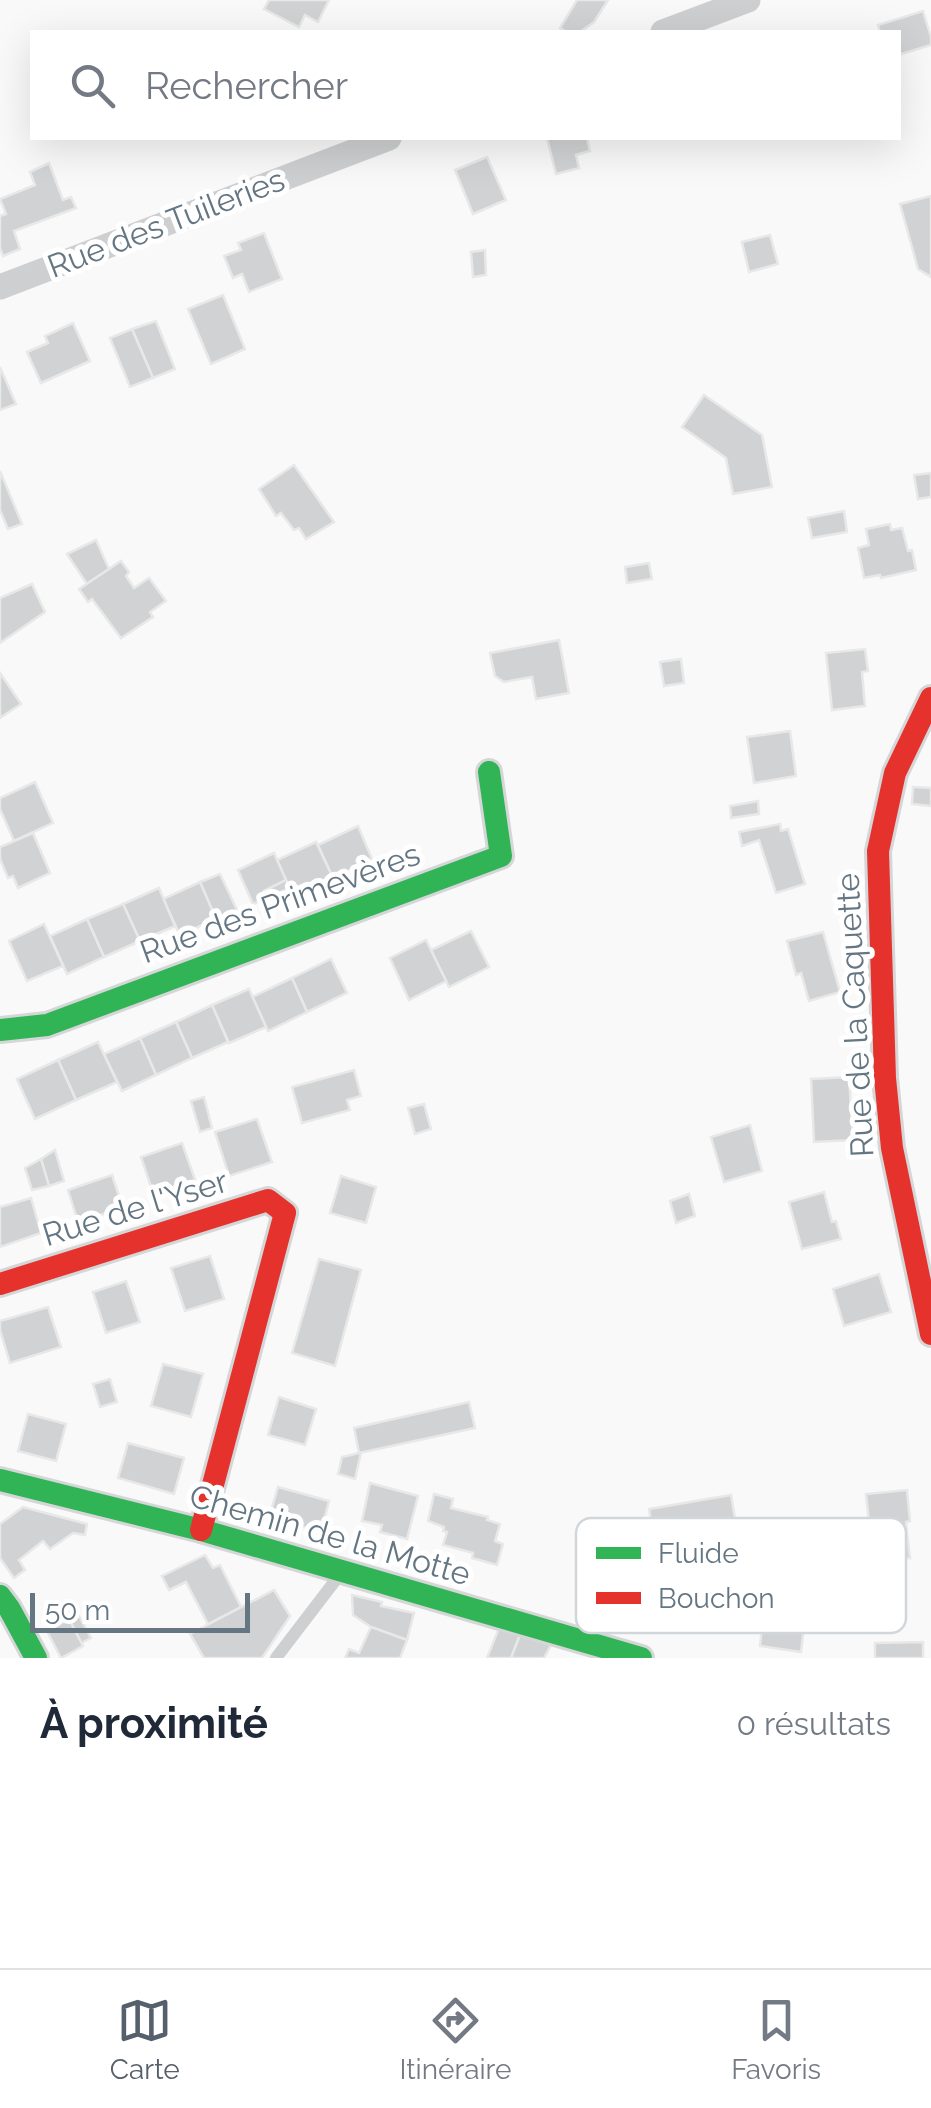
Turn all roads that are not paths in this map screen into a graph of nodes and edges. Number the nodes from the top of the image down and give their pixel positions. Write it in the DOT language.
graph roads {
  1 [pos="748,0"];
  2 [pos="668,30"];
  3 [pos="384,140"];
  4 [pos="0,286"];
  5 [pos="931,698"];
  6 [pos="489,772"];
  7 [pos="0,1030"];
  8 [pos="0,1284"];
  9 [pos="931,1334"];
  10 [pos="0,1480"];
  11 [pos="201,1530"];
  12 [pos="342,1571"];
  13 [pos="0,1596"];
  14 [pos="36,1658"];
  15 [pos="276,1658"];
  16 [pos="641,1658"];
  1 -- 2 [label="street"];
  3 -- 4 [label="street, Rue des Tuileries"];
  5 -- 9 [label="street, Rue de la Caquette"];
  6 -- 7 [label="street, Rue des Primevères"];
  8 -- 11 [label="street, Rue de l'Yser"];
  10 -- 11 [label="street, Chemin de la Motte"];
  11 -- 12 [label="street, Chemin de la Motte"];
  12 -- 15 [label="lane"];
  12 -- 16 [label="street, Chemin de la Motte"];
  13 -- 14 [label="street"];
}
